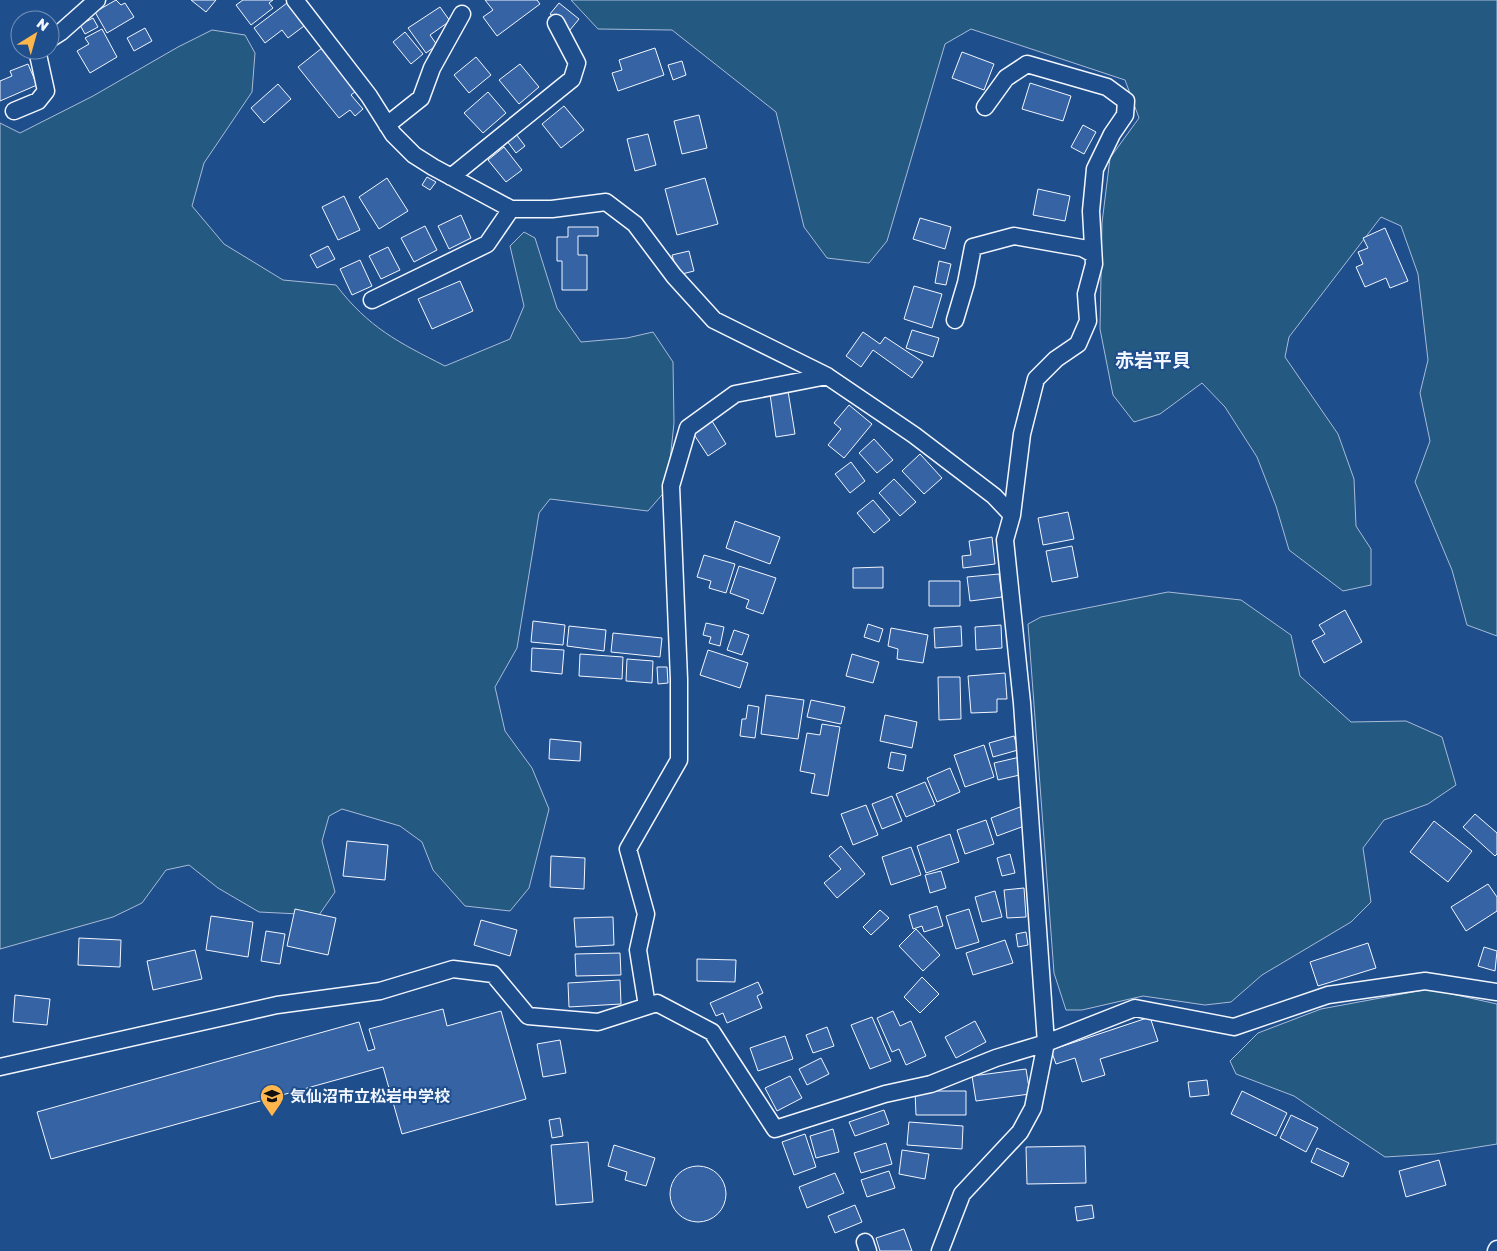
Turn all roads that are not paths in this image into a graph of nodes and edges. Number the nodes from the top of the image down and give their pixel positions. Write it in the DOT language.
graph roads {
  1 [pos="97,0"];
  2 [pos="295,0"];
  3 [pos="462,14"];
  4 [pos="556,23"];
  5 [pos="60,33"];
  6 [pos="39,60"];
  7 [pos="985,107"];
  8 [pos="14,111"];
  9 [pos="387,125"];
  10 [pos="451,177"];
  11 [pos="511,209"];
  12 [pos="1094,254"];
  13 [pos="372,300"];
  14 [pos="955,320"];
  15 [pos="828,376"];
  16 [pos="1012,515"];
  17 [pos="1497,992"];
  18 [pos="646,1006"];
  19 [pos="1046,1043"];
  20 [pos="0,1067"];
  21 [pos="940,1251"];
  1 -- 5 [label="street"];
  2 -- 9 [label="street"];
  3 -- 9 [label="street"];
  4 -- 10 [label="street"];
  6 -- 8 [label="street"];
  7 -- 12 [label="street"];
  9 -- 10 [label="street"];
  10 -- 11 [label="street"];
  11 -- 13 [label="street"];
  11 -- 15 [label="street"];
  12 -- 14 [label="street"];
  12 -- 16 [label="street"];
  15 -- 16 [label="street"];
  15 -- 18 [label="street"];
  16 -- 19 [label="street"];
  17 -- 19 [label="street"];
  18 -- 19 [label="street"];
  18 -- 20 [label="street"];
  19 -- 21 [label="street"];
}
